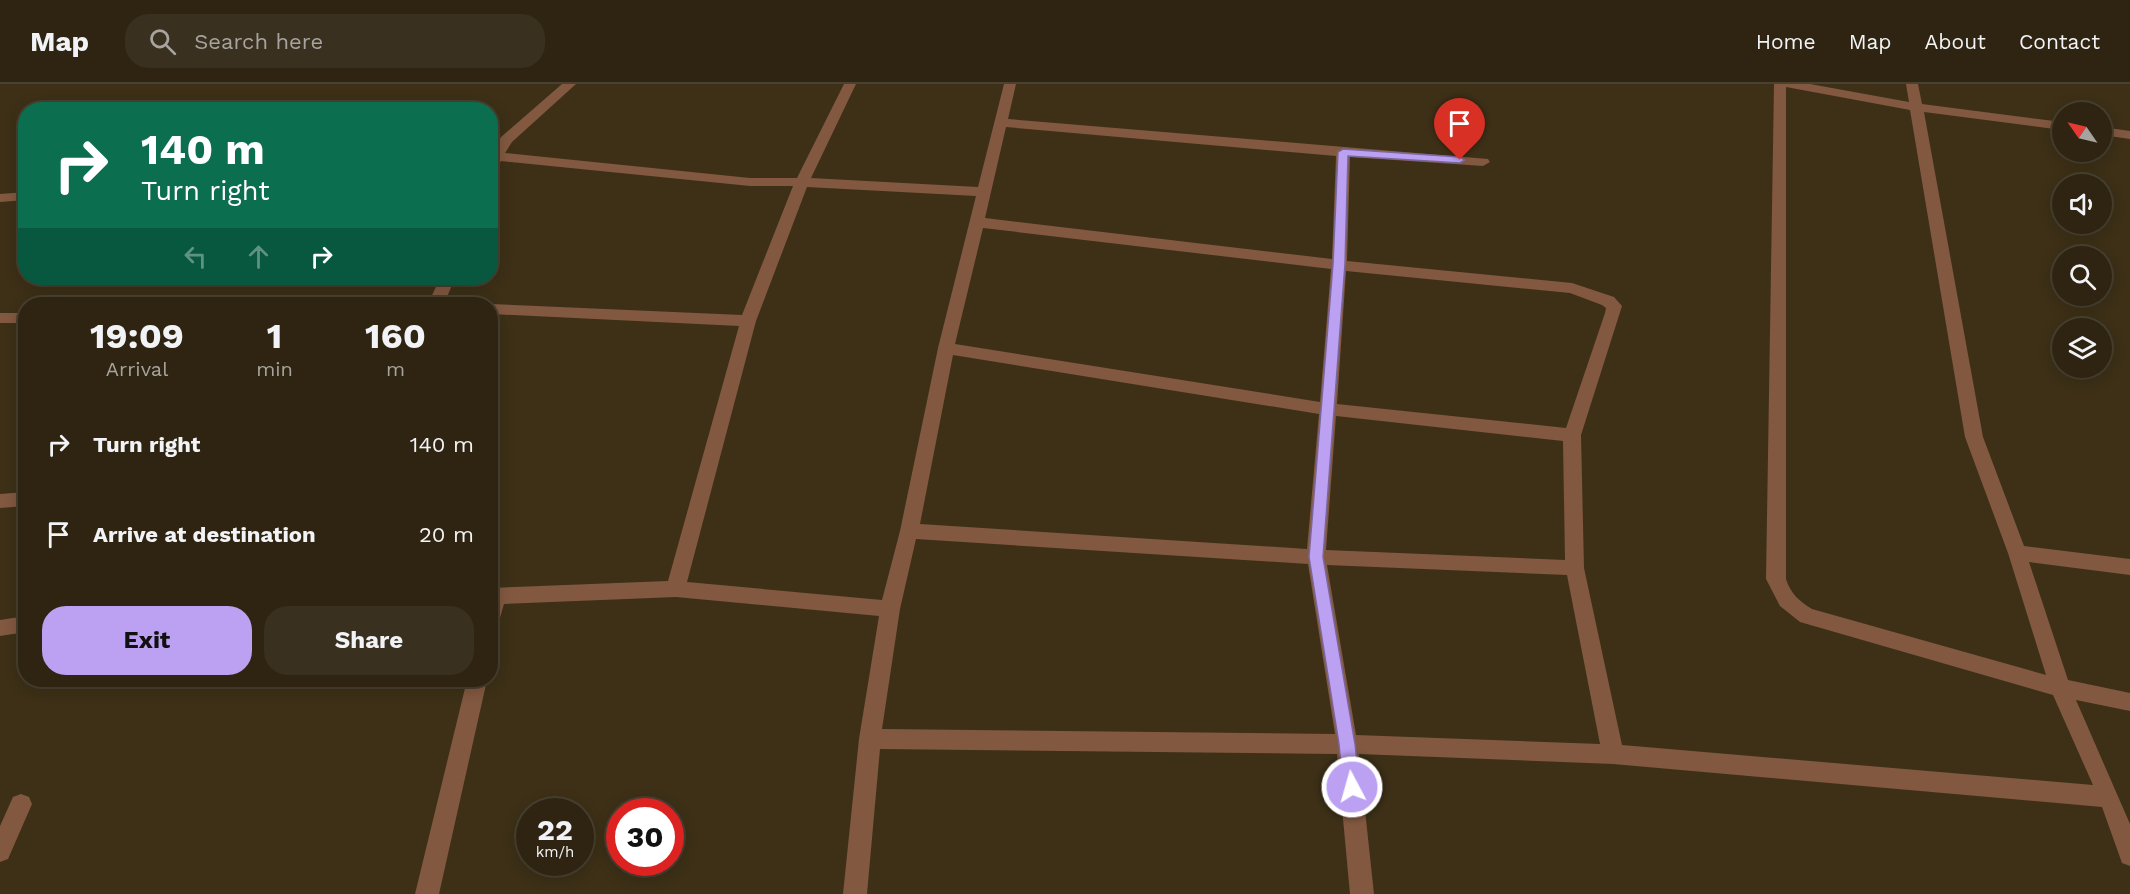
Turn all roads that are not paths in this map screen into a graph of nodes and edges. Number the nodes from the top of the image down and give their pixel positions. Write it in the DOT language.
graph roads {
  1 [pos="570,84"];
  2 [pos="850,84"];
  3 [pos="1010,84"];
  4 [pos="1780,84"];
  5 [pos="1788,84"];
  6 [pos="1912,84"];
  7 [pos="1917,107"];
  8 [pos="1000,122"];
  9 [pos="2052,125"];
  10 [pos="2112,132"];
  11 [pos="2130,135"];
  12 [pos="1343,152"];
  13 [pos="498,153"];
  14 [pos="498,161"];
  15 [pos="1484,162"];
  16 [pos="802,182"];
  17 [pos="983,192"];
  18 [pos="18,197"];
  19 [pos="0,198"];
  20 [pos="975,222"];
  21 [pos="1339,264"];
  22 [pos="498,309"];
  23 [pos="0,318"];
  24 [pos="18,318"];
  25 [pos="748,321"];
  26 [pos="946,348"];
  27 [pos="1327,409"];
  28 [pos="1572,435"];
  29 [pos="18,500"];
  30 [pos="0,501"];
  31 [pos="909,531"];
  32 [pos="2017,553"];
  33 [pos="1316,557"];
  34 [pos="2130,567"];
  35 [pos="1575,568"];
  36 [pos="676,589"];
  37 [pos="498,596"];
  38 [pos="890,609"];
  39 [pos="18,625"];
  40 [pos="0,628"];
  41 [pos="475,687"];
  42 [pos="2060,688"];
  43 [pos="2130,702"];
  44 [pos="870,739"];
  45 [pos="1347,744"];
  46 [pos="1613,754"];
  47 [pos="2109,797"];
  48 [pos="21,804"];
  49 [pos="0,851"];
  50 [pos="2130,855"];
  51 [pos="427,894"];
  52 [pos="855,894"];
  53 [pos="1362,894"];
  1 -- 13 [label="street"];
  2 -- 16 [label="street"];
  3 -- 8 [label="street"];
  4 -- 42 [label="street"];
  5 -- 7 [label="street"];
  6 -- 7 [label="street"];
  7 -- 9 [label="street"];
  7 -- 32 [label="street"];
  8 -- 12 [label="street"];
  8 -- 17 [label="street"];
  10 -- 11 [label="street"];
  12 -- 15 [label="street"];
  12 -- 21 [label="street"];
  14 -- 16 [label="street"];
  16 -- 17 [label="street"];
  16 -- 25 [label="street"];
  17 -- 20 [label="street"];
  18 -- 19 [label="street"];
  20 -- 21 [label="street"];
  20 -- 26 [label="street"];
  21 -- 27 [label="street"];
  21 -- 28 [label="street"];
  22 -- 25 [label="street"];
  23 -- 24 [label="street"];
  25 -- 36 [label="street"];
  26 -- 27 [label="street"];
  26 -- 31 [label="street"];
  27 -- 28 [label="street"];
  27 -- 33 [label="street"];
  28 -- 35 [label="street"];
  29 -- 30 [label="street"];
  31 -- 33 [label="street"];
  31 -- 38 [label="street"];
  32 -- 34 [label="street"];
  32 -- 42 [label="street"];
  33 -- 35 [label="street"];
  33 -- 45 [label="street"];
  35 -- 46 [label="street"];
  36 -- 37 [label="street"];
  36 -- 38 [label="street"];
  38 -- 44 [label="street"];
  39 -- 40 [label="street"];
  41 -- 51 [label="street"];
  42 -- 43 [label="street"];
  42 -- 47 [label="street"];
  44 -- 45 [label="street"];
  44 -- 52 [label="street"];
  45 -- 46 [label="street"];
  45 -- 53 [label="street"];
  46 -- 47 [label="street"];
  47 -- 50 [label="street"];
  48 -- 49 [label="street"];
}
